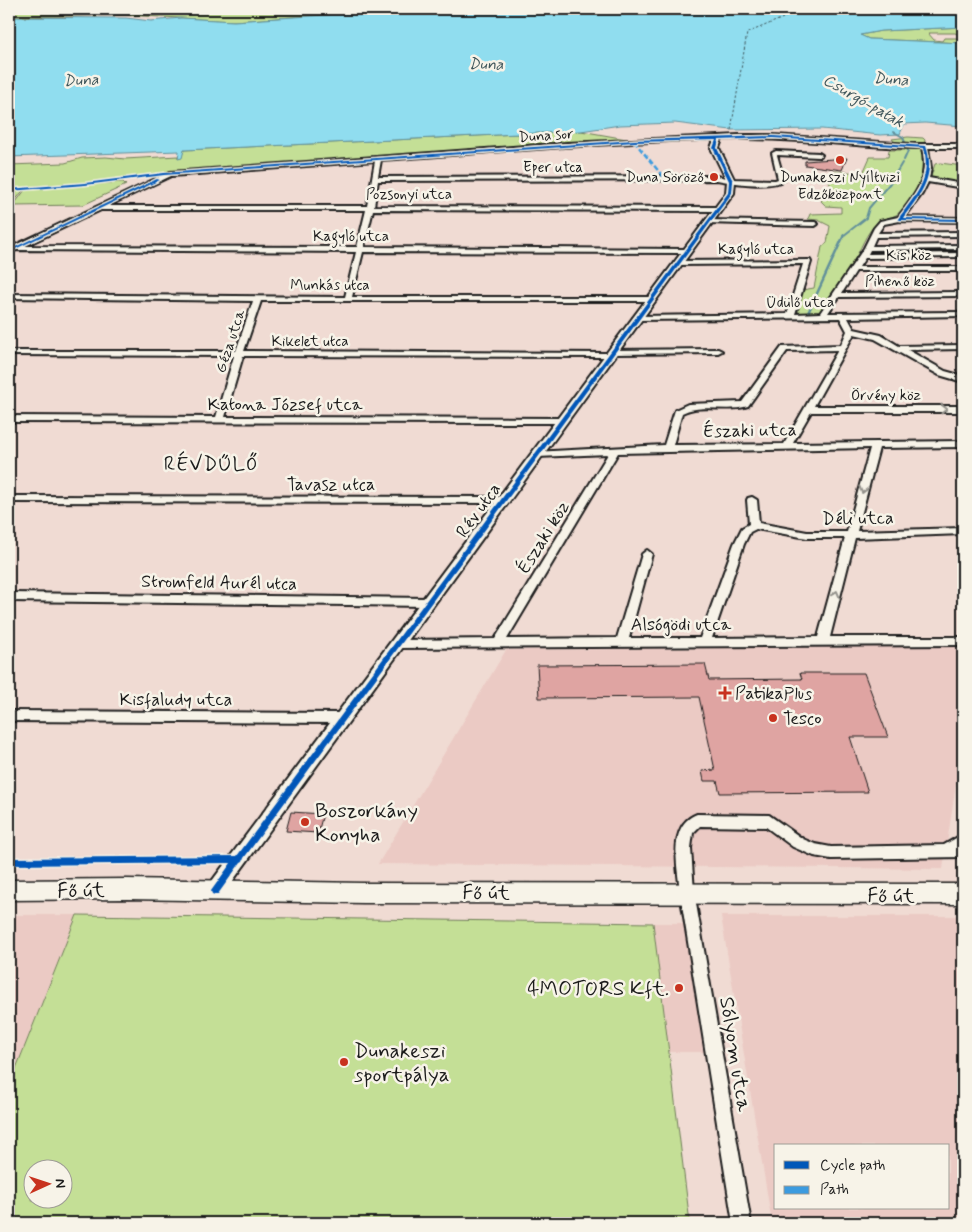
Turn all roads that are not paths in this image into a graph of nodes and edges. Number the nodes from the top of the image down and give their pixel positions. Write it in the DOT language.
graph roads {
  1 [pos="718,139"];
  2 [pos="963,146"];
  3 [pos="925,147"];
  4 [pos="820,155"];
  5 [pos="378,159"];
  6 [pos="375,179"];
  7 [pos="928,180"];
  8 [pos="731,181"];
  9 [pos="963,186"];
  10 [pos="100,208"];
  11 [pos="370,208"];
  12 [pos="718,209"];
  13 [pos="963,211"];
  14 [pos="900,219"];
  15 [pos="961,220"];
  16 [pos="708,222"];
  17 [pos="815,224"];
  18 [pos="874,234"];
  19 [pos="963,234"];
  20 [pos="963,247"];
  21 [pos="868,248"];
  22 [pos="12,249"];
  23 [pos="361,250"];
  24 [pos="686,251"];
  25 [pos="963,255"];
  26 [pos="862,256"];
  27 [pos="678,263"];
  28 [pos="854,269"];
  29 [pos="963,269"];
  30 [pos="963,294"];
  31 [pos="837,295"];
  32 [pos="9,296"];
  33 [pos="258,299"];
  34 [pos="348,299"];
  35 [pos="652,299"];
  36 [pos="963,314"];
  37 [pos="791,315"];
  38 [pos="823,315"];
  39 [pos="843,316"];
  40 [pos="637,318"];
  41 [pos="851,330"];
  42 [pos="844,347"];
  43 [pos="963,347"];
  44 [pos="898,348"];
  45 [pos="718,350"];
  46 [pos="9,353"];
  47 [pos="611,354"];
  48 [pos="239,355"];
  49 [pos="963,379"];
  50 [pos="808,409"];
  51 [pos="963,409"];
  52 [pos="9,419"];
  53 [pos="220,420"];
  54 [pos="562,421"];
  55 [pos="963,444"];
  56 [pos="874,445"];
  57 [pos="787,446"];
  58 [pos="668,448"];
  59 [pos="615,450"];
  60 [pos="537,454"];
  61 [pos="9,500"];
  62 [pos="504,500"];
  63 [pos="752,500"];
  64 [pos="754,525"];
  65 [pos="963,531"];
  66 [pos="852,535"];
  67 [pos="648,554"];
  68 [pos="9,597"];
  69 [pos="428,602"];
  70 [pos="705,641"];
  71 [pos="823,641"];
  72 [pos="963,641"];
  73 [pos="499,642"];
  74 [pos="622,642"];
  75 [pos="398,644"];
  76 [pos="9,716"];
  77 [pos="343,718"];
  78 [pos="963,840"];
  79 [pos="946,851"];
  80 [pos="963,851"];
  81 [pos="9,890"];
  82 [pos="215,891"];
  83 [pos="688,892"];
  84 [pos="963,894"];
  85 [pos="742,1223"];
  1 -- 3 [label="street, Duna sor"];
  1 -- 5 [label="street, Duna sor"];
  1 -- 8 [label="street"];
  2 -- 3 [label="street, Duna sor"];
  3 -- 7 [label="street"];
  4 -- 8 [label="street, Eper utca"];
  5 -- 6 [label="street"];
  5 -- 10 [label="street, Duna sor"];
  6 -- 8 [label="street, Eper utca"];
  6 -- 11 [label="street"];
  7 -- 9 [label="street"];
  7 -- 14 [label="street"];
  8 -- 12 [label="street, Rév utca"];
  10 -- 11 [label="street, Pozsonyi utca"];
  10 -- 22 [label="street"];
  11 -- 12 [label="street, Pozsonyi utca"];
  11 -- 23 [label="street"];
  12 -- 16 [label="street, Rév utca"];
  13 -- 15 [label="street"];
  14 -- 15 [label="street"];
  14 -- 18 [label="street"];
  16 -- 17 [label="street"];
  16 -- 24 [label="street, Rév utca"];
  18 -- 19 [label="street"];
  18 -- 21 [label="street"];
  20 -- 21 [label="street"];
  21 -- 26 [label="street"];
  22 -- 23 [label="street, Kagyló utca"];
  23 -- 24 [label="street, Kagyló utca"];
  23 -- 34 [label="street"];
  24 -- 27 [label="street, Rév utca"];
  25 -- 26 [label="street"];
  26 -- 28 [label="street"];
  27 -- 35 [label="street, Rév utca"];
  27 -- 37 [label="street, Kagyló utca"];
  28 -- 29 [label="street, Kis köz"];
  28 -- 31 [label="street"];
  30 -- 31 [label="street, Pihenő köz"];
  31 -- 38 [label="street"];
  32 -- 33 [label="street, Munkás utca"];
  33 -- 34 [label="street, Munkás utca"];
  33 -- 48 [label="street, Géza utca"];
  34 -- 35 [label="street, Munkás utca"];
  35 -- 40 [label="street, Rév utca"];
  36 -- 39 [label="street, Üdülő utca"];
  37 -- 38 [label="street, Üdülő utca"];
  37 -- 40 [label="street, Üdülő utca"];
  38 -- 39 [label="street, Üdülő utca"];
  39 -- 41 [label="street"];
  40 -- 47 [label="street, Rév utca"];
  41 -- 42 [label="street"];
  41 -- 44 [label="street"];
  42 -- 50 [label="street"];
  42 -- 58 [label="street"];
  43 -- 44 [label="street"];
  44 -- 49 [label="street"];
  45 -- 47 [label="street"];
  46 -- 48 [label="street, Kikelet utca"];
  47 -- 48 [label="street, Kikelet utca"];
  47 -- 54 [label="street, Rév utca"];
  48 -- 53 [label="street, Géza utca"];
  50 -- 51 [label="street, Örvény köz, one-way"];
  50 -- 57 [label="street"];
  52 -- 53 [label="street, Katona József utca"];
  53 -- 54 [label="street, Katona József utca"];
  54 -- 60 [label="street, Rév utca"];
  55 -- 56 [label="street, Északi utca"];
  56 -- 57 [label="street, Északi utca"];
  56 -- 66 [label="street, one-way"];
  57 -- 58 [label="street, Északi utca"];
  58 -- 59 [label="street, Északi utca"];
  59 -- 60 [label="street, Északi utca"];
  59 -- 73 [label="street, Északi köz"];
  60 -- 62 [label="street, Rév utca"];
  61 -- 62 [label="street, Tavasz utca"];
  62 -- 69 [label="street, Rév utca"];
  63 -- 64 [label="street"];
  64 -- 66 [label="street, Déli utca"];
  64 -- 70 [label="street"];
  65 -- 66 [label="street, Déli utca"];
  71 -- 66 [label="street, one-way"];
  67 -- 74 [label="street"];
  68 -- 69 [label="street, Stromfeld Aurél utca"];
  69 -- 75 [label="street, Rév utca"];
  70 -- 71 [label="street, Alsógödi utca"];
  70 -- 74 [label="street, Alsógödi utca"];
  71 -- 72 [label="street, Alsógödi utca"];
  73 -- 74 [label="street, Alsógödi utca"];
  73 -- 75 [label="street, Alsógödi utca"];
  75 -- 77 [label="street, Rév utca"];
  76 -- 77 [label="street, Kisfaludy utca"];
  77 -- 82 [label="street, Rév utca"];
  78 -- 79 [label="street"];
  79 -- 80 [label="street, Sólyom utca"];
  79 -- 83 [label="street, Sólyom utca"];
  81 -- 82 [label="main road, Fő út"];
  82 -- 83 [label="main road, Fő út"];
  83 -- 84 [label="main road, Fő út"];
  83 -- 85 [label="street, Sólyom utca"];
}
